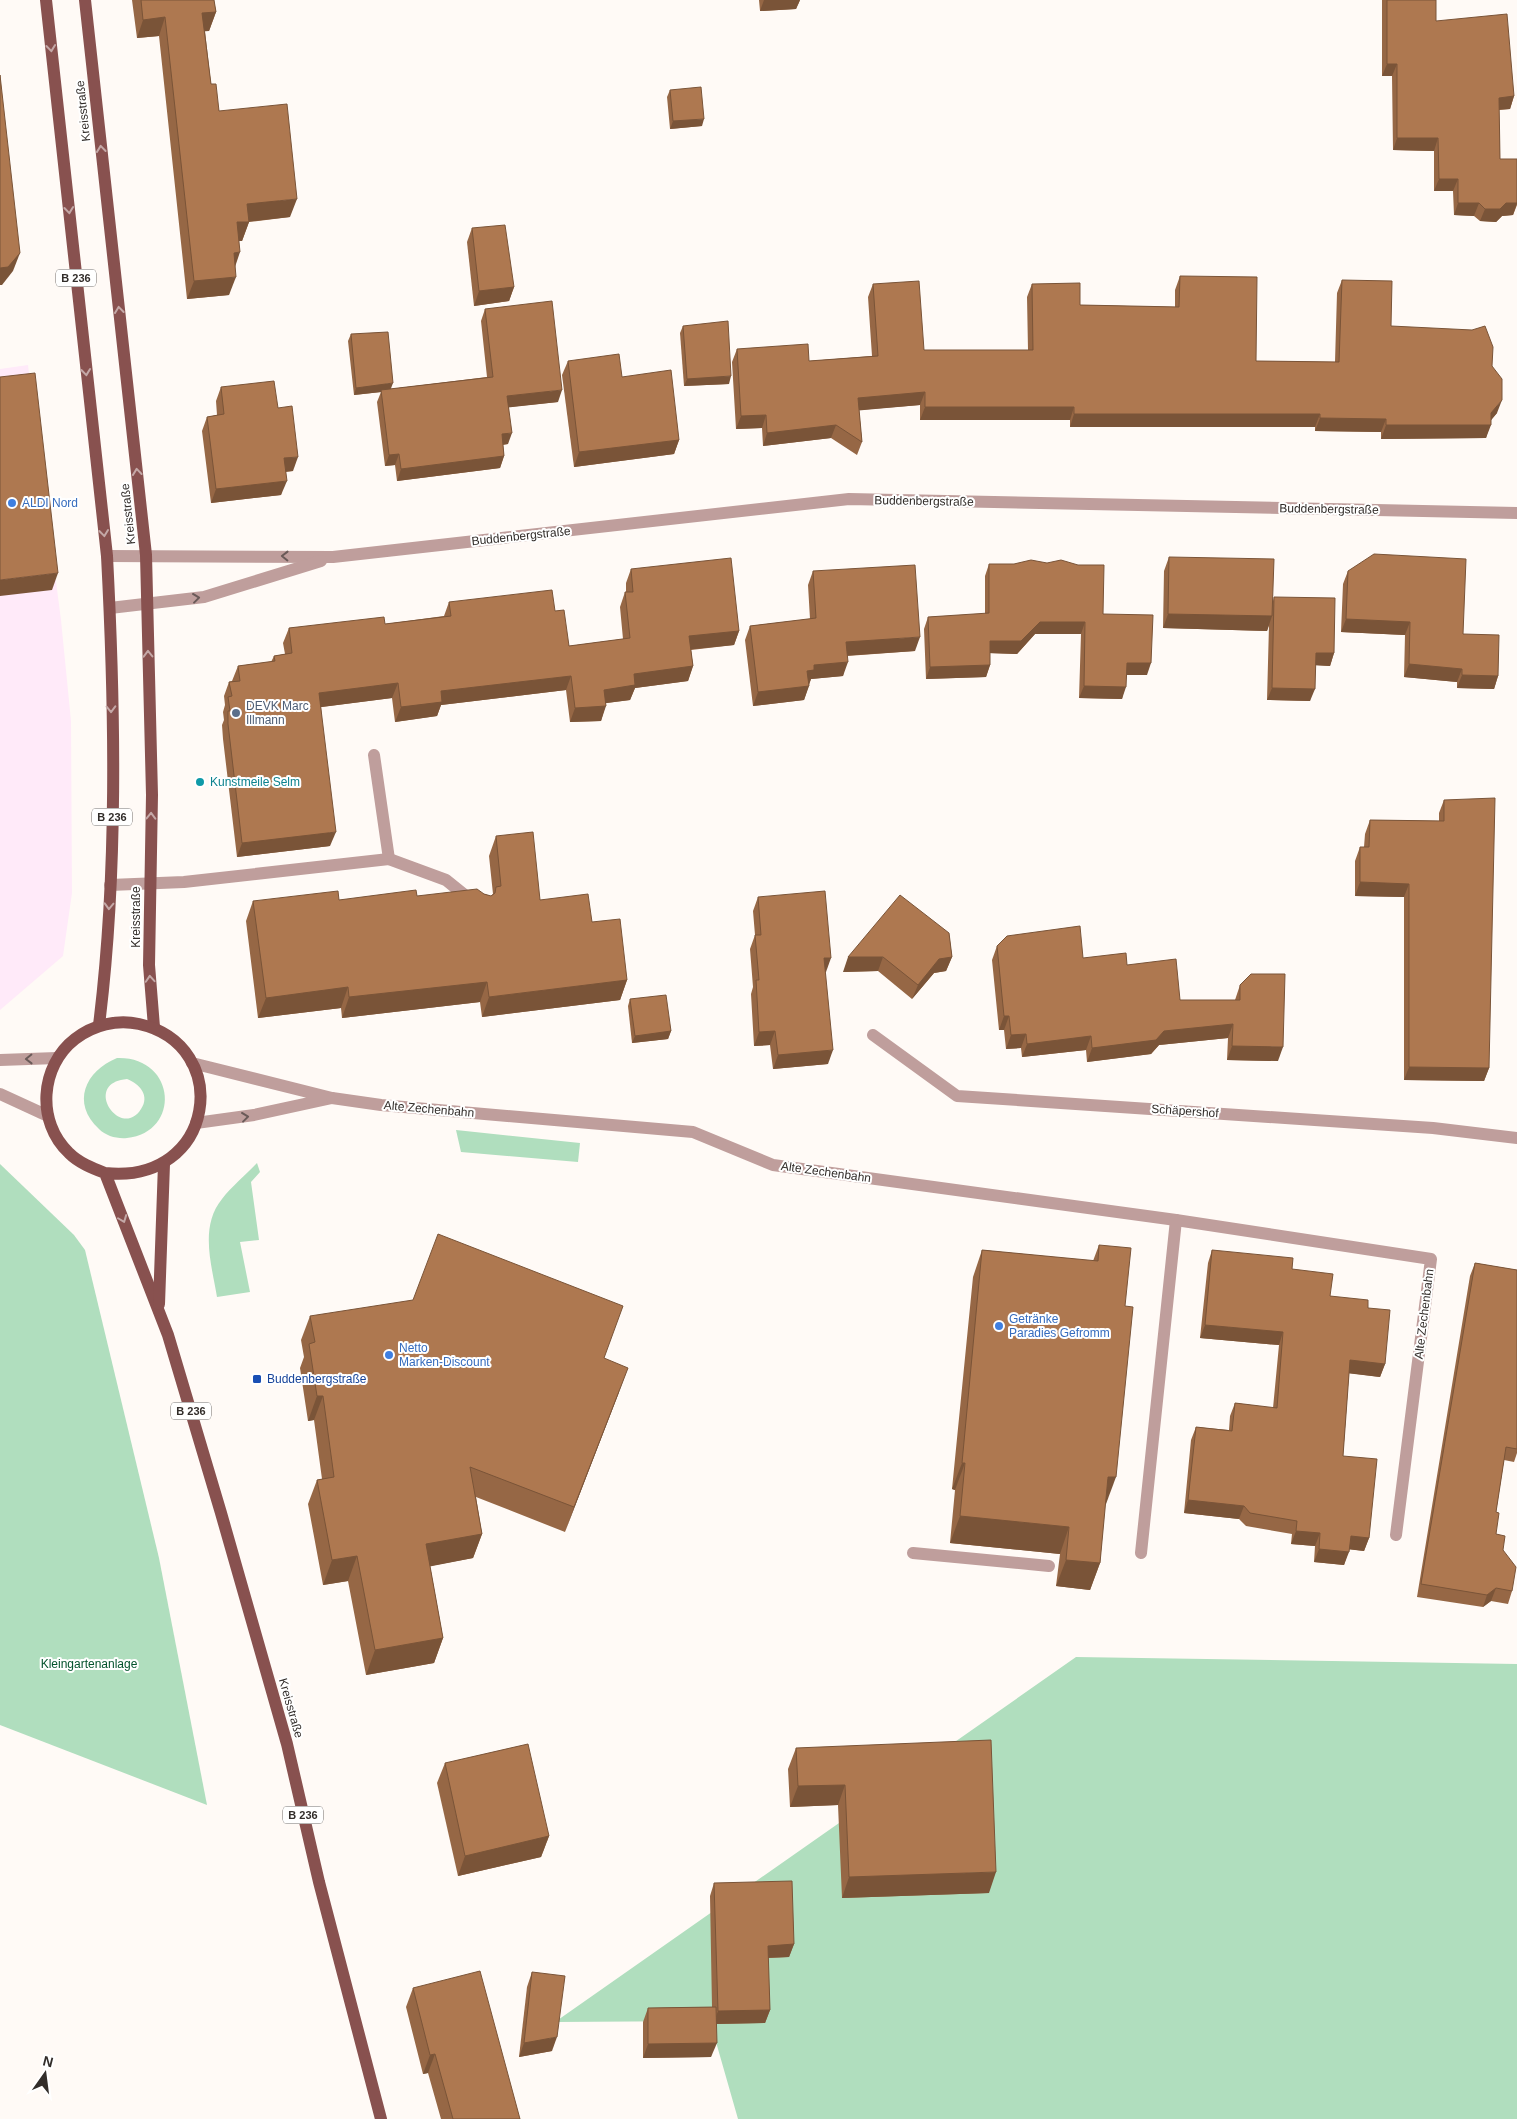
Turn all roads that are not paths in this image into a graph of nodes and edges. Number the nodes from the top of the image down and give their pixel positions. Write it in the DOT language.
graph roads {
  1 [pos="46,0"];
  2 [pos="85,0"];
  3 [pos="1517,513"];
  4 [pos="146,555"];
  5 [pos="107,556"];
  6 [pos="333,557"];
  7 [pos="147,604"];
  8 [pos="110,608"];
  9 [pos="374,756"];
  10 [pos="389,859"];
  11 [pos="150,883"];
  12 [pos="110,885"];
  13 [pos="481,908"];
  14 [pos="100,1025"];
  15 [pos="154,1028"];
  16 [pos="873,1035"];
  17 [pos="57,1058"];
  18 [pos="0,1060"];
  19 [pos="192,1063"];
  20 [pos="0,1094"];
  21 [pos="332,1098"];
  22 [pos="48,1116"];
  23 [pos="196,1123"];
  24 [pos="1517,1138"];
  25 [pos="164,1164"];
  26 [pos="105,1173"];
  27 [pos="1176,1220"];
  28 [pos="159,1309"];
  29 [pos="1396,1535"];
  30 [pos="913,1553"];
  31 [pos="1142,1553"];
  32 [pos="1049,1566"];
  33 [pos="380,2119"];
  1 -- 5 [label="main road, Kreisstraße / B 236, one-way"];
  4 -- 2 [label="main road, Kreisstraße, one-way"];
  3 -- 6 [label="street, Buddenbergstraße"];
  4 -- 5 [label="street, Buddenbergstraße"];
  6 -- 4 [label="street, Buddenbergstraße, one-way"];
  4 -- 7 [label="main road, Kreisstraße"];
  5 -- 8 [label="main road, Kreisstraße / B 236"];
  7 -- 6 [label="street, Buddenbergstraße, one-way"];
  7 -- 8 [label="street, Buddenbergstraße"];
  11 -- 7 [label="main road, Kreisstraße, one-way"];
  8 -- 12 [label="main road, Kreisstraße / B 236, one-way"];
  9 -- 10 [label="street"];
  10 -- 11 [label="street"];
  10 -- 13 [label="street"];
  11 -- 12 [label="street"];
  15 -- 11 [label="main road, Kreisstraße, one-way"];
  12 -- 14 [label="main road, Kreisstraße / B 236, one-way"];
  14 -- 15 [label="main road"];
  14 -- 17 [label="main road"];
  15 -- 19 [label="main road"];
  16 -- 24 [label="street, Schäpershof"];
  17 -- 18 [label="street, one-way"];
  17 -- 22 [label="main road"];
  19 -- 21 [label="street, Alte Zechenbahn"];
  19 -- 23 [label="main road"];
  20 -- 22 [label="street"];
  23 -- 21 [label="street, Alte Zechenbahn, one-way"];
  21 -- 27 [label="street, Alte Zechenbahn"];
  22 -- 26 [label="main road"];
  23 -- 25 [label="main road"];
  25 -- 26 [label="main road"];
  25 -- 28 [label="main road, Kreisstraße / B 236"];
  26 -- 28 [label="main road, Kreisstraße, one-way"];
  27 -- 29 [label="street, Alte Zechenbahn"];
  27 -- 31 [label="street"];
  28 -- 33 [label="main road, Kreisstraße / B 236"];
  30 -- 32 [label="street"];
}
